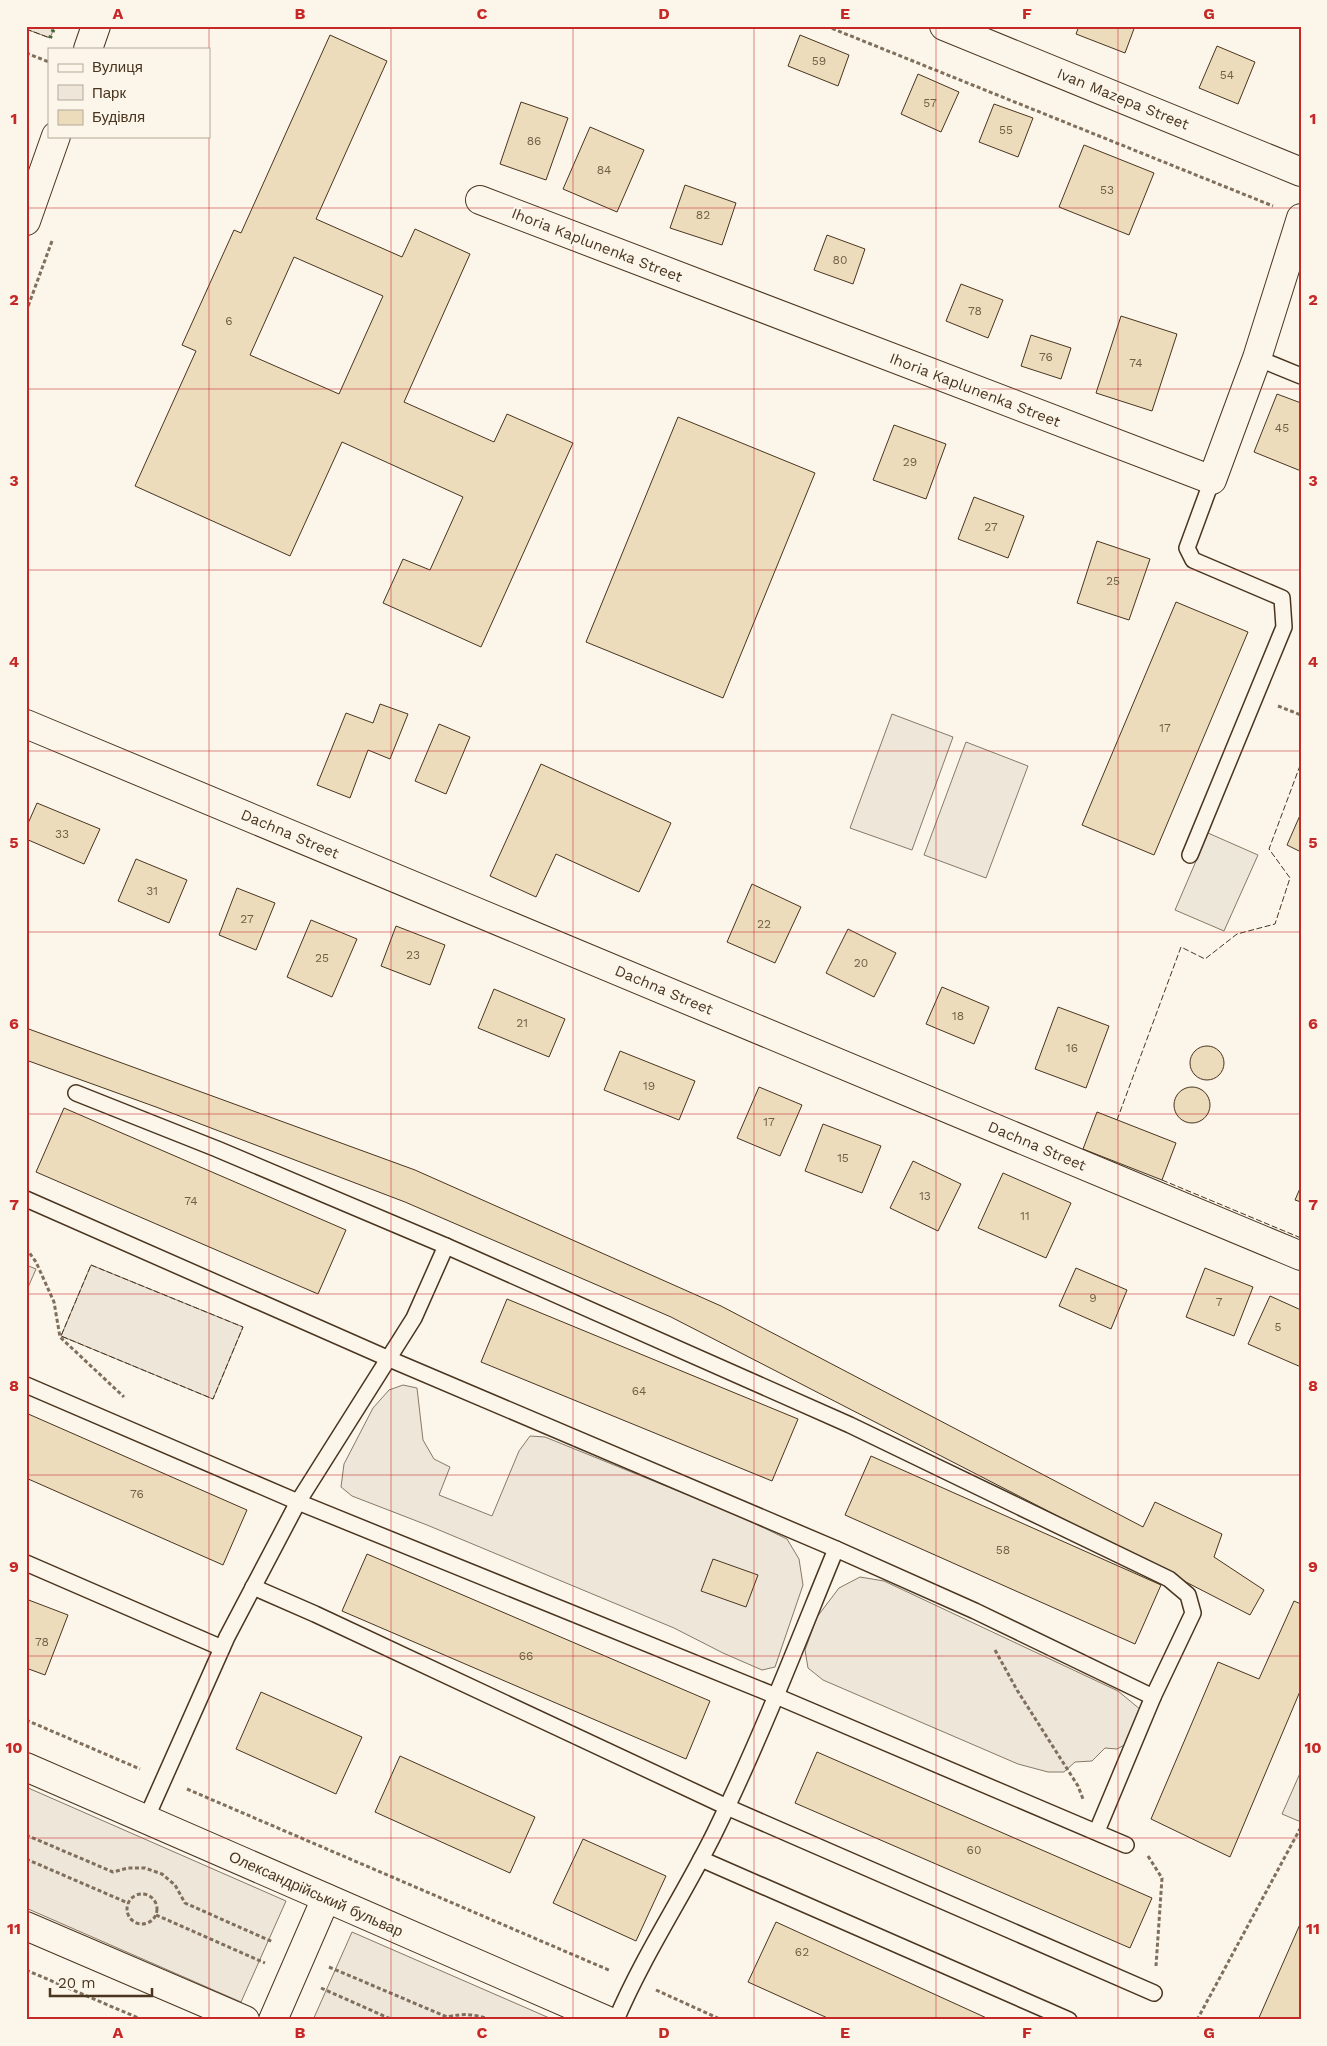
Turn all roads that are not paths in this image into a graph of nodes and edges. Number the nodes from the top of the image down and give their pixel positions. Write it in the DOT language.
graph roads {
  1 [pos="96,26"];
  2 [pos="944,26"];
  3 [pos="88,48"];
  4 [pos="55,138"];
  5 [pos="1301,172"];
  6 [pos="480,200"];
  7 [pos="1301,218"];
  8 [pos="26,220"];
  9 [pos="1256,358"];
  10 [pos="1301,376"];
  11 [pos="1212,480"];
  12 [pos="26,724"];
  13 [pos="1190,855"];
  14 [pos="76,1093"];
  15 [pos="26,1200"];
  16 [pos="446,1246"];
  17 [pos="1301,1256"];
  18 [pos="388,1358"];
  19 [pos="26,1385"];
  20 [pos="298,1502"];
  21 [pos="836,1549"];
  22 [pos="26,1563"];
  23 [pos="253,1588"];
  24 [pos="222,1648"];
  25 [pos="776,1696"];
  26 [pos="1153,1697"];
  27 [pos="26,1767"];
  28 [pos="727,1807"];
  29 [pos="146,1819"];
  30 [pos="1096,1831"];
  31 [pos="1126,1845"];
  32 [pos="701,1859"];
  33 [pos="326,1898"];
  34 [pos="26,1926"];
  35 [pos="1154,1993"];
  36 [pos="245,2020"];
  37 [pos="273,2020"];
  38 [pos="606,2020"];
  39 [pos="616,2020"];
  40 [pos="1069,2020"];
  1 -- 3 [label="street"];
  2 -- 5 [label="street, Ivan Mazepa Street"];
  4 -- 8 [label="street"];
  6 -- 11 [label="street, Ihoria Kaplunenka Street"];
  7 -- 9 [label="street"];
  9 -- 10 [label="lane"];
  9 -- 11 [label="street"];
  11 -- 13 [label="lane"];
  12 -- 17 [label="street, Dachna Street"];
  14 -- 16 [label="lane"];
  15 -- 18 [label="lane"];
  16 -- 18 [label="lane"];
  16 -- 26 [label="lane"];
  18 -- 20 [label="lane"];
  18 -- 21 [label="lane"];
  19 -- 20 [label="lane"];
  20 -- 23 [label="lane"];
  20 -- 25 [label="lane"];
  21 -- 25 [label="lane"];
  21 -- 26 [label="lane"];
  22 -- 24 [label="lane"];
  23 -- 24 [label="lane"];
  23 -- 28 [label="lane"];
  24 -- 29 [label="lane"];
  25 -- 28 [label="lane"];
  25 -- 30 [label="lane"];
  26 -- 30 [label="lane"];
  27 -- 29 [label="street, Олександрійський бульвар"];
  28 -- 32 [label="lane"];
  28 -- 35 [label="lane"];
  29 -- 33 [label="street, Олександрійський бульвар"];
  30 -- 31 [label="lane"];
  32 -- 39 [label="lane"];
  32 -- 40 [label="lane"];
  33 -- 37 [label="street"];
  33 -- 38 [label="street, Олександрійський бульвар"];
  34 -- 36 [label="street"];
}
